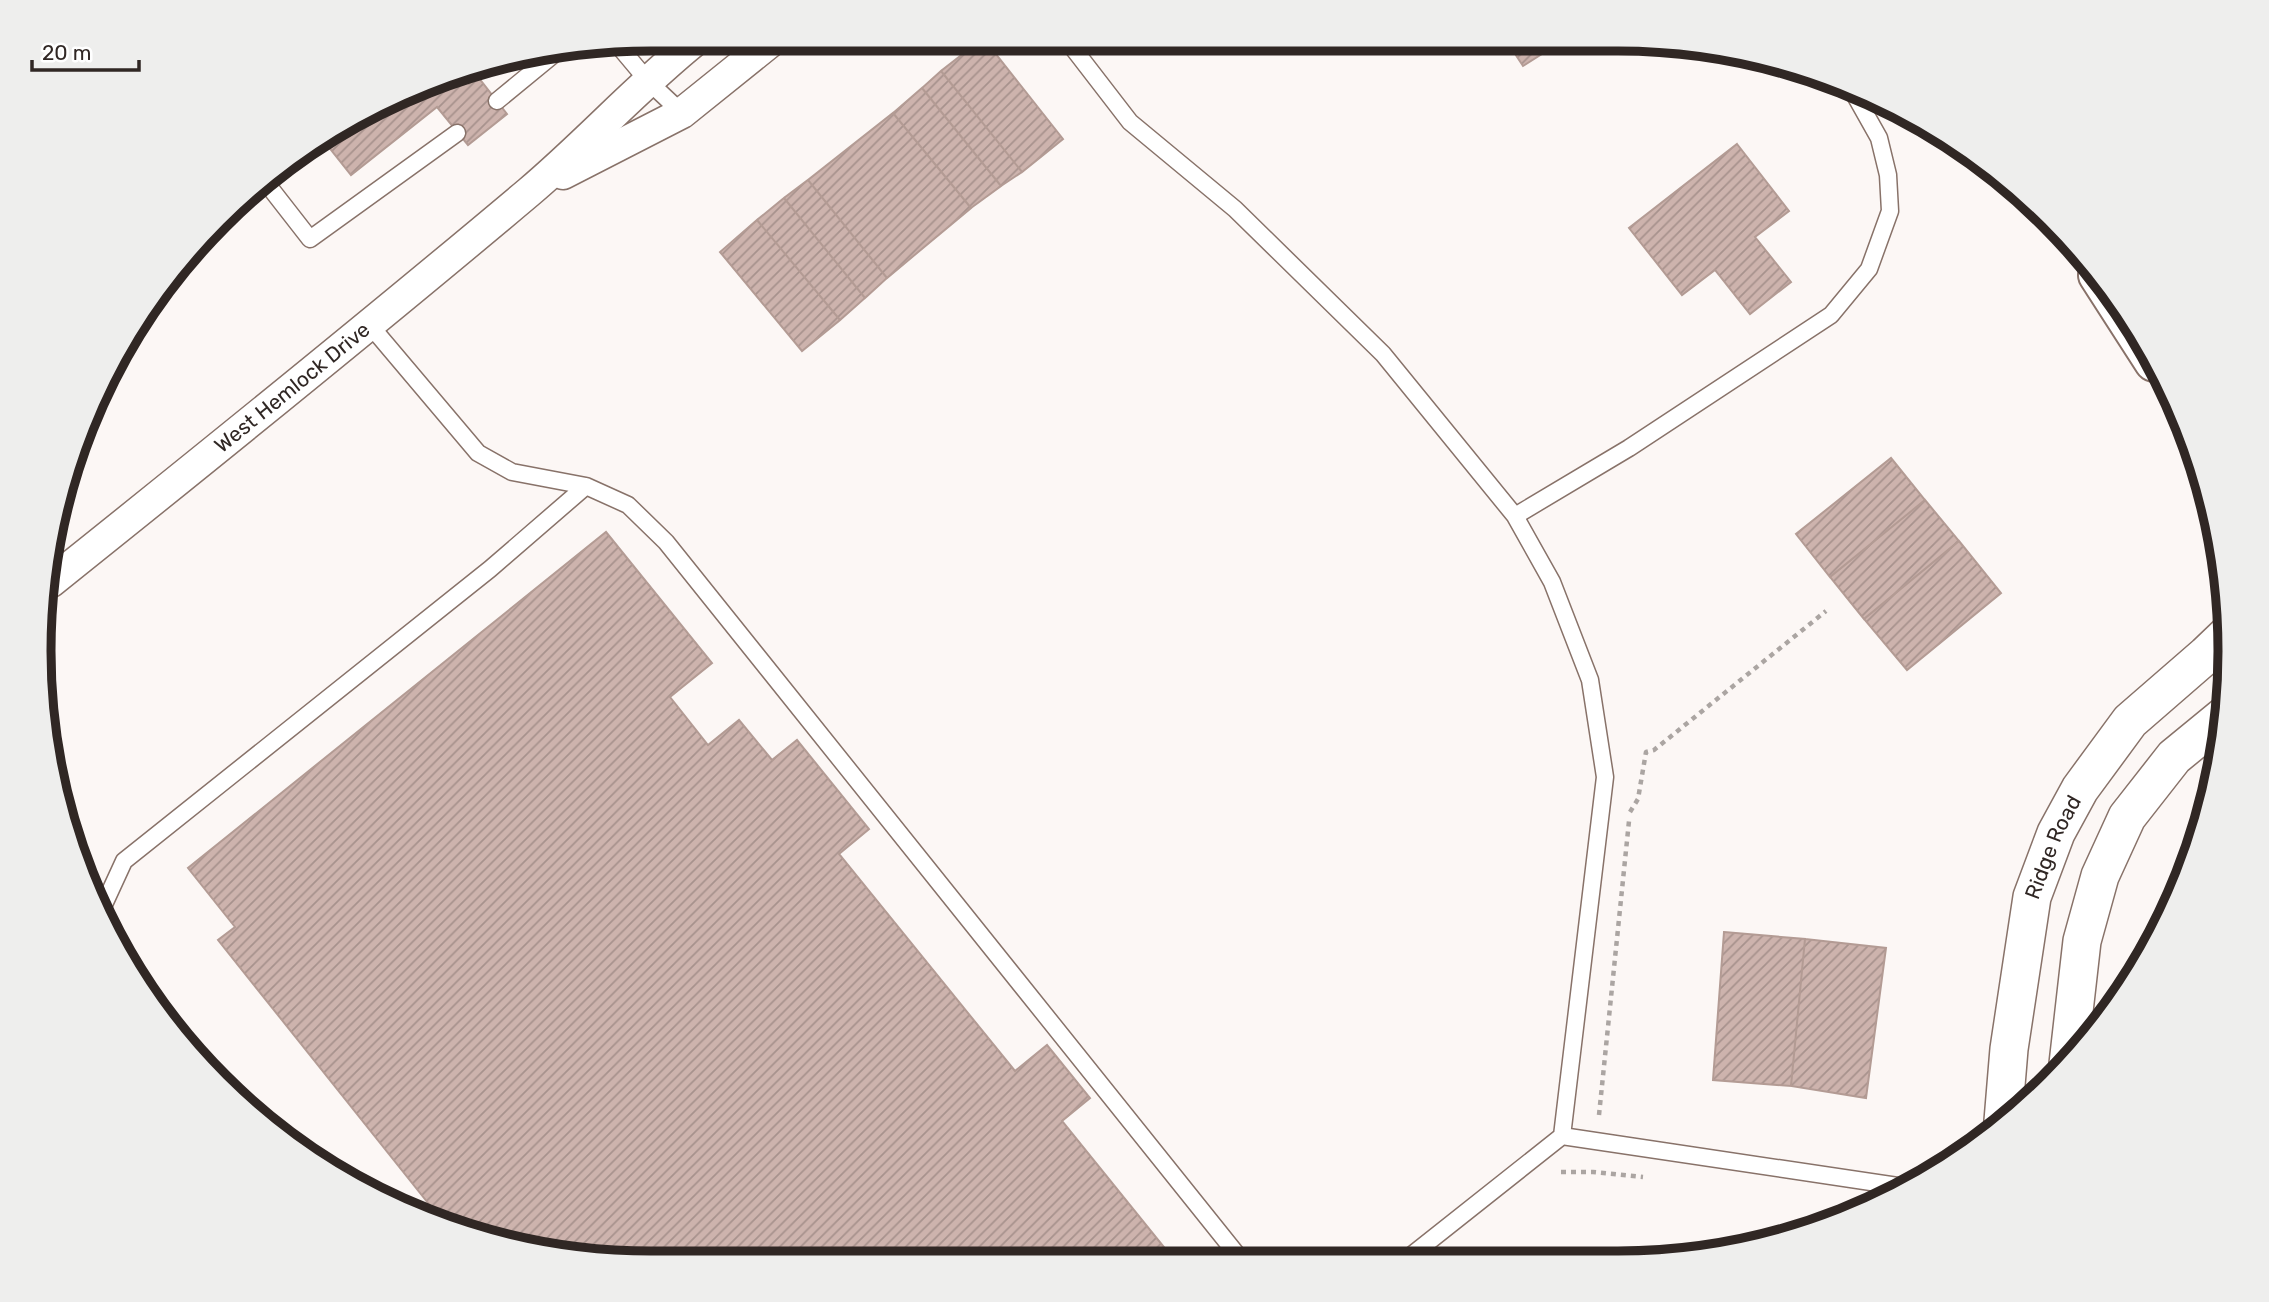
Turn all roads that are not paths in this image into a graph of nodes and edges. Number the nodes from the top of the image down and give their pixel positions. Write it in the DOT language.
graph roads {
  1 [pos="683,51"];
  2 [pos="759,51"];
  3 [pos="1075,51"];
  4 [pos="623,52"];
  5 [pos="548,60"];
  6 [pos="648,81"];
  7 [pos="497,101"];
  8 [pos="1858,101"];
  9 [pos="682,113"];
  10 [pos="457,133"];
  11 [pos="270,188"];
  12 [pos="531,190"];
  13 [pos="369,324"];
  14 [pos="586,486"];
  15 [pos="1515,516"];
  16 [pos="55,578"];
  17 [pos="2218,644"];
  18 [pos="2213,725"];
  19 [pos="106,901"];
  20 [pos="2070,1046"];
  21 [pos="2004,1110"];
  22 [pos="1562,1136"];
  23 [pos="1891,1185"];
  24 [pos="1234,1251"];
  25 [pos="1417,1251"];
  1 -- 6 [label="street, West Hemlock Drive"];
  2 -- 9 [label="street, West Hemlock Drive"];
  3 -- 15 [label="lane"];
  4 -- 6 [label="lane"];
  5 -- 7 [label="lane"];
  6 -- 9 [label="lane"];
  6 -- 12 [label="street, West Hemlock Drive"];
  8 -- 15 [label="lane"];
  9 -- 12 [label="street, West Hemlock Drive"];
  10 -- 11 [label="lane"];
  12 -- 13 [label="street, West Hemlock Drive"];
  13 -- 14 [label="lane"];
  13 -- 16 [label="street, West Hemlock Drive"];
  14 -- 19 [label="lane"];
  14 -- 24 [label="lane"];
  15 -- 22 [label="lane"];
  17 -- 21 [label="street, Ridge Road"];
  18 -- 20 [label="street"];
  22 -- 23 [label="lane"];
  22 -- 25 [label="lane"];
}
